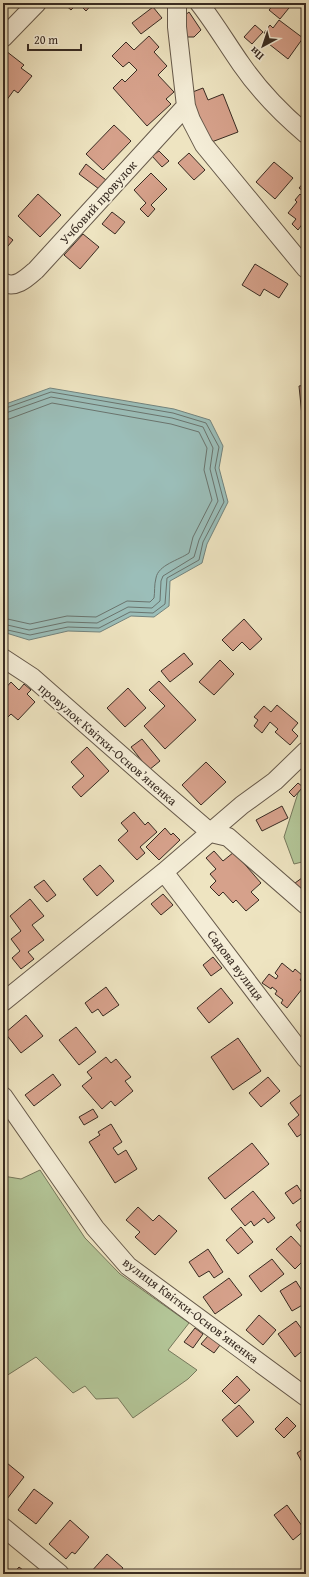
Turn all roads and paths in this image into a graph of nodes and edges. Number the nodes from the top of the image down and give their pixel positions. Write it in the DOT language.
graph roads {
  1 [pos="37,3"];
  2 [pos="177,3"];
  3 [pos="199,3"];
  4 [pos="3,38"];
  5 [pos="186,106"];
  6 [pos="306,134"];
  7 [pos="306,269"];
  8 [pos="3,282"];
  9 [pos="3,658"];
  10 [pos="306,751"];
  11 [pos="211,833"];
  12 [pos="164,872"];
  13 [pos="306,905"];
  14 [pos="3,1002"];
  15 [pos="306,1059"];
  16 [pos="3,1096"];
  17 [pos="306,1397"];
  18 [pos="3,1527"];
  19 [pos="60,1574"];
  1 -- 4 [label="street"];
  2 -- 5 [label="street"];
  3 -- 6 [label="street"];
  5 -- 7 [label="street"];
  5 -- 8 [label="street, Учбовий провулок"];
  9 -- 11 [label="street, провулок Квітки-Основʼяненка"];
  10 -- 11 [label="street"];
  11 -- 12 [label="street"];
  11 -- 13 [label="street, провулок Квітки-Основʼяненка"];
  12 -- 14 [label="street"];
  12 -- 15 [label="street, Садова вулиця"];
  16 -- 17 [label="street, вулиця Квітки-Основ’яненка"];
  18 -- 19 [label="street"];
}
